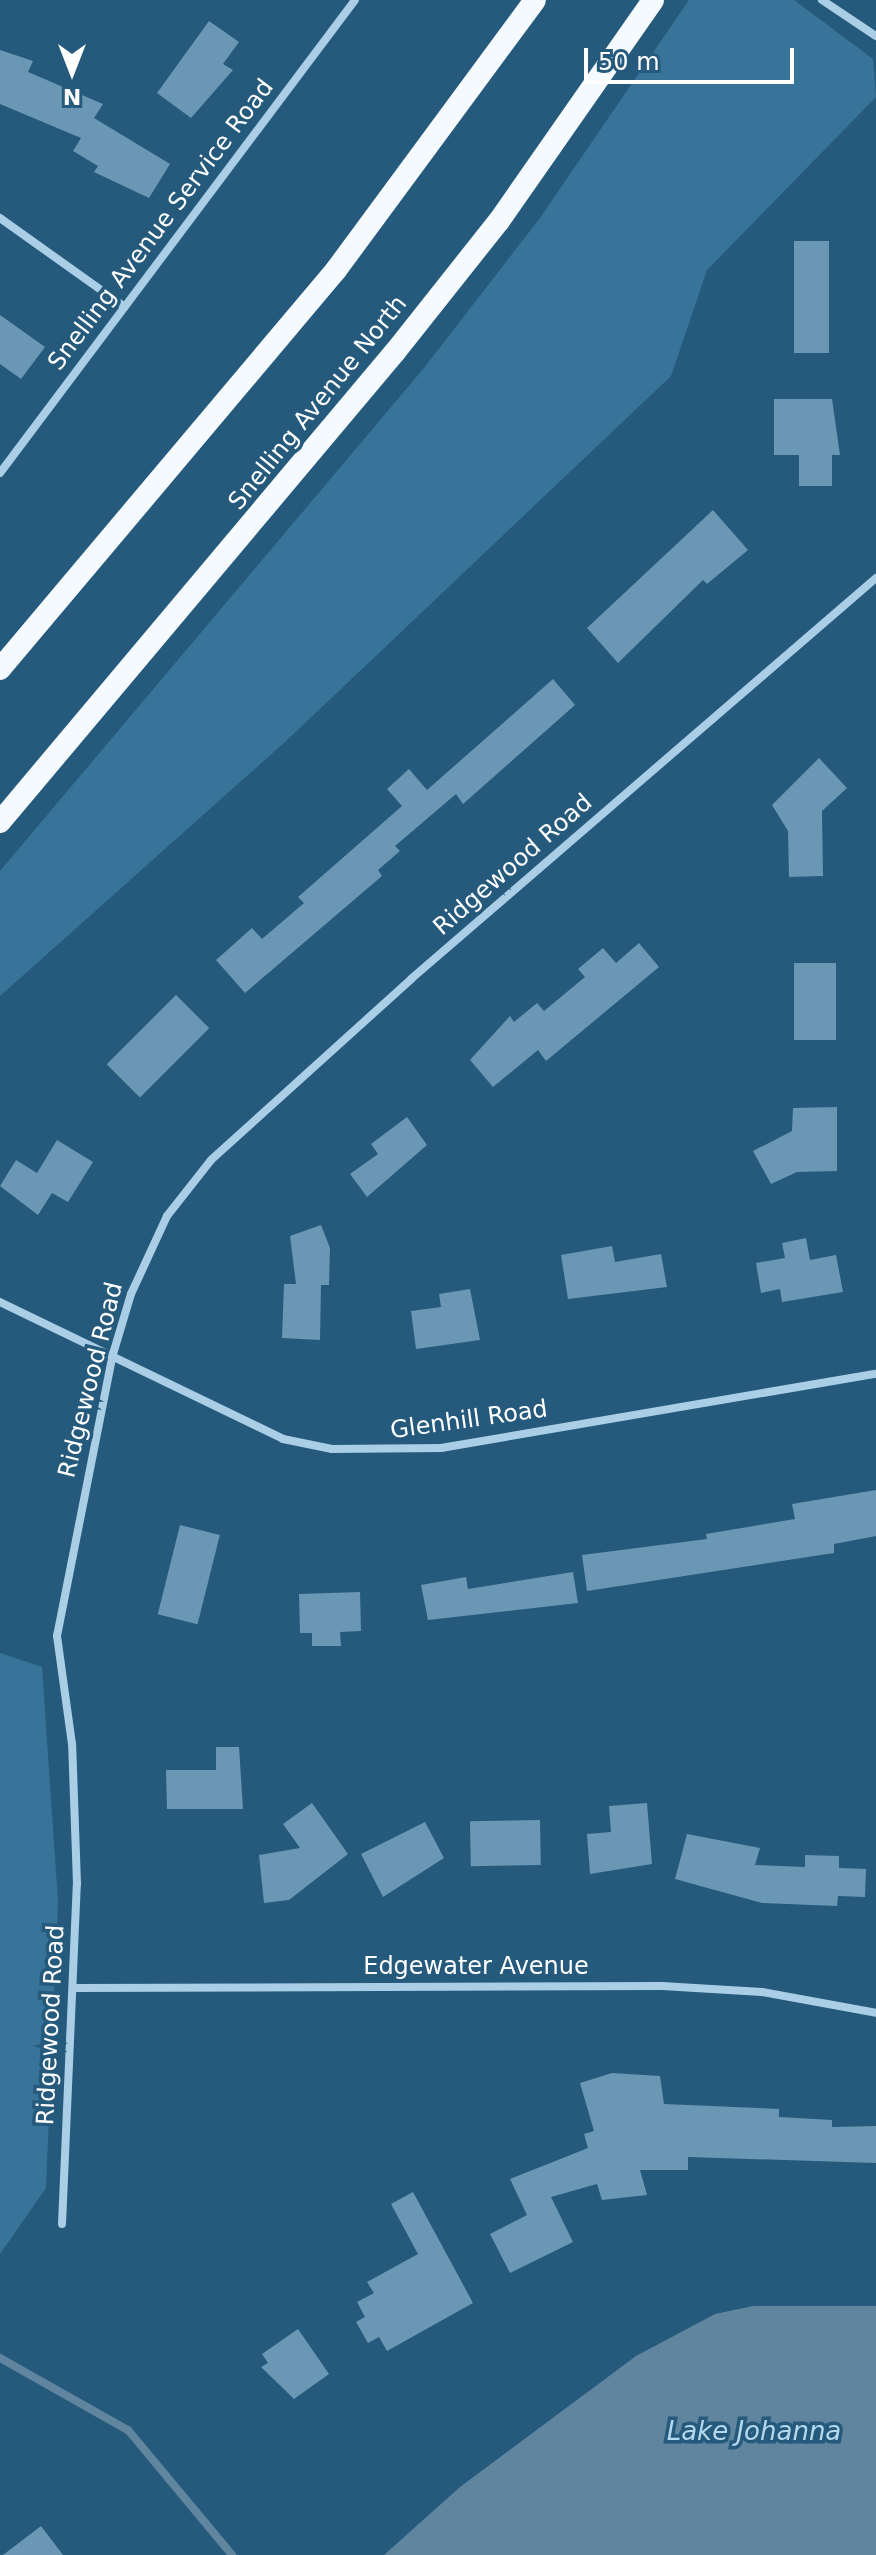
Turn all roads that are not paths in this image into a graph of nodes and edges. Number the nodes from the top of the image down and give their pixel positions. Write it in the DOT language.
graph roads {
  1 [pos="355,0"];
  2 [pos="535,0"];
  3 [pos="653,0"];
  4 [pos="822,0"];
  5 [pos="876,36"];
  6 [pos="0,218"];
  7 [pos="125,307"];
  8 [pos="0,473"];
  9 [pos="876,578"];
  10 [pos="0,669"];
  11 [pos="0,822"];
  12 [pos="0,1302"];
  13 [pos="113,1354"];
  14 [pos="876,1374"];
  15 [pos="73,1988"];
  16 [pos="876,2013"];
  17 [pos="62,2224"];
  1 -- 7 [label="street, Snelling Avenue Service Road"];
  2 -- 10 [label="highway"];
  3 -- 11 [label="highway, Snelling Avenue North"];
  4 -- 5 [label="street"];
  6 -- 7 [label="street"];
  7 -- 8 [label="street, Snelling Avenue Service Road"];
  9 -- 13 [label="street, Ridgewood Road"];
  12 -- 13 [label="street, Glenhill Road"];
  13 -- 14 [label="street, Glenhill Road"];
  13 -- 15 [label="street, Ridgewood Road"];
  15 -- 16 [label="street, Edgewater Avenue"];
  15 -- 17 [label="street, Ridgewood Road"];
}
